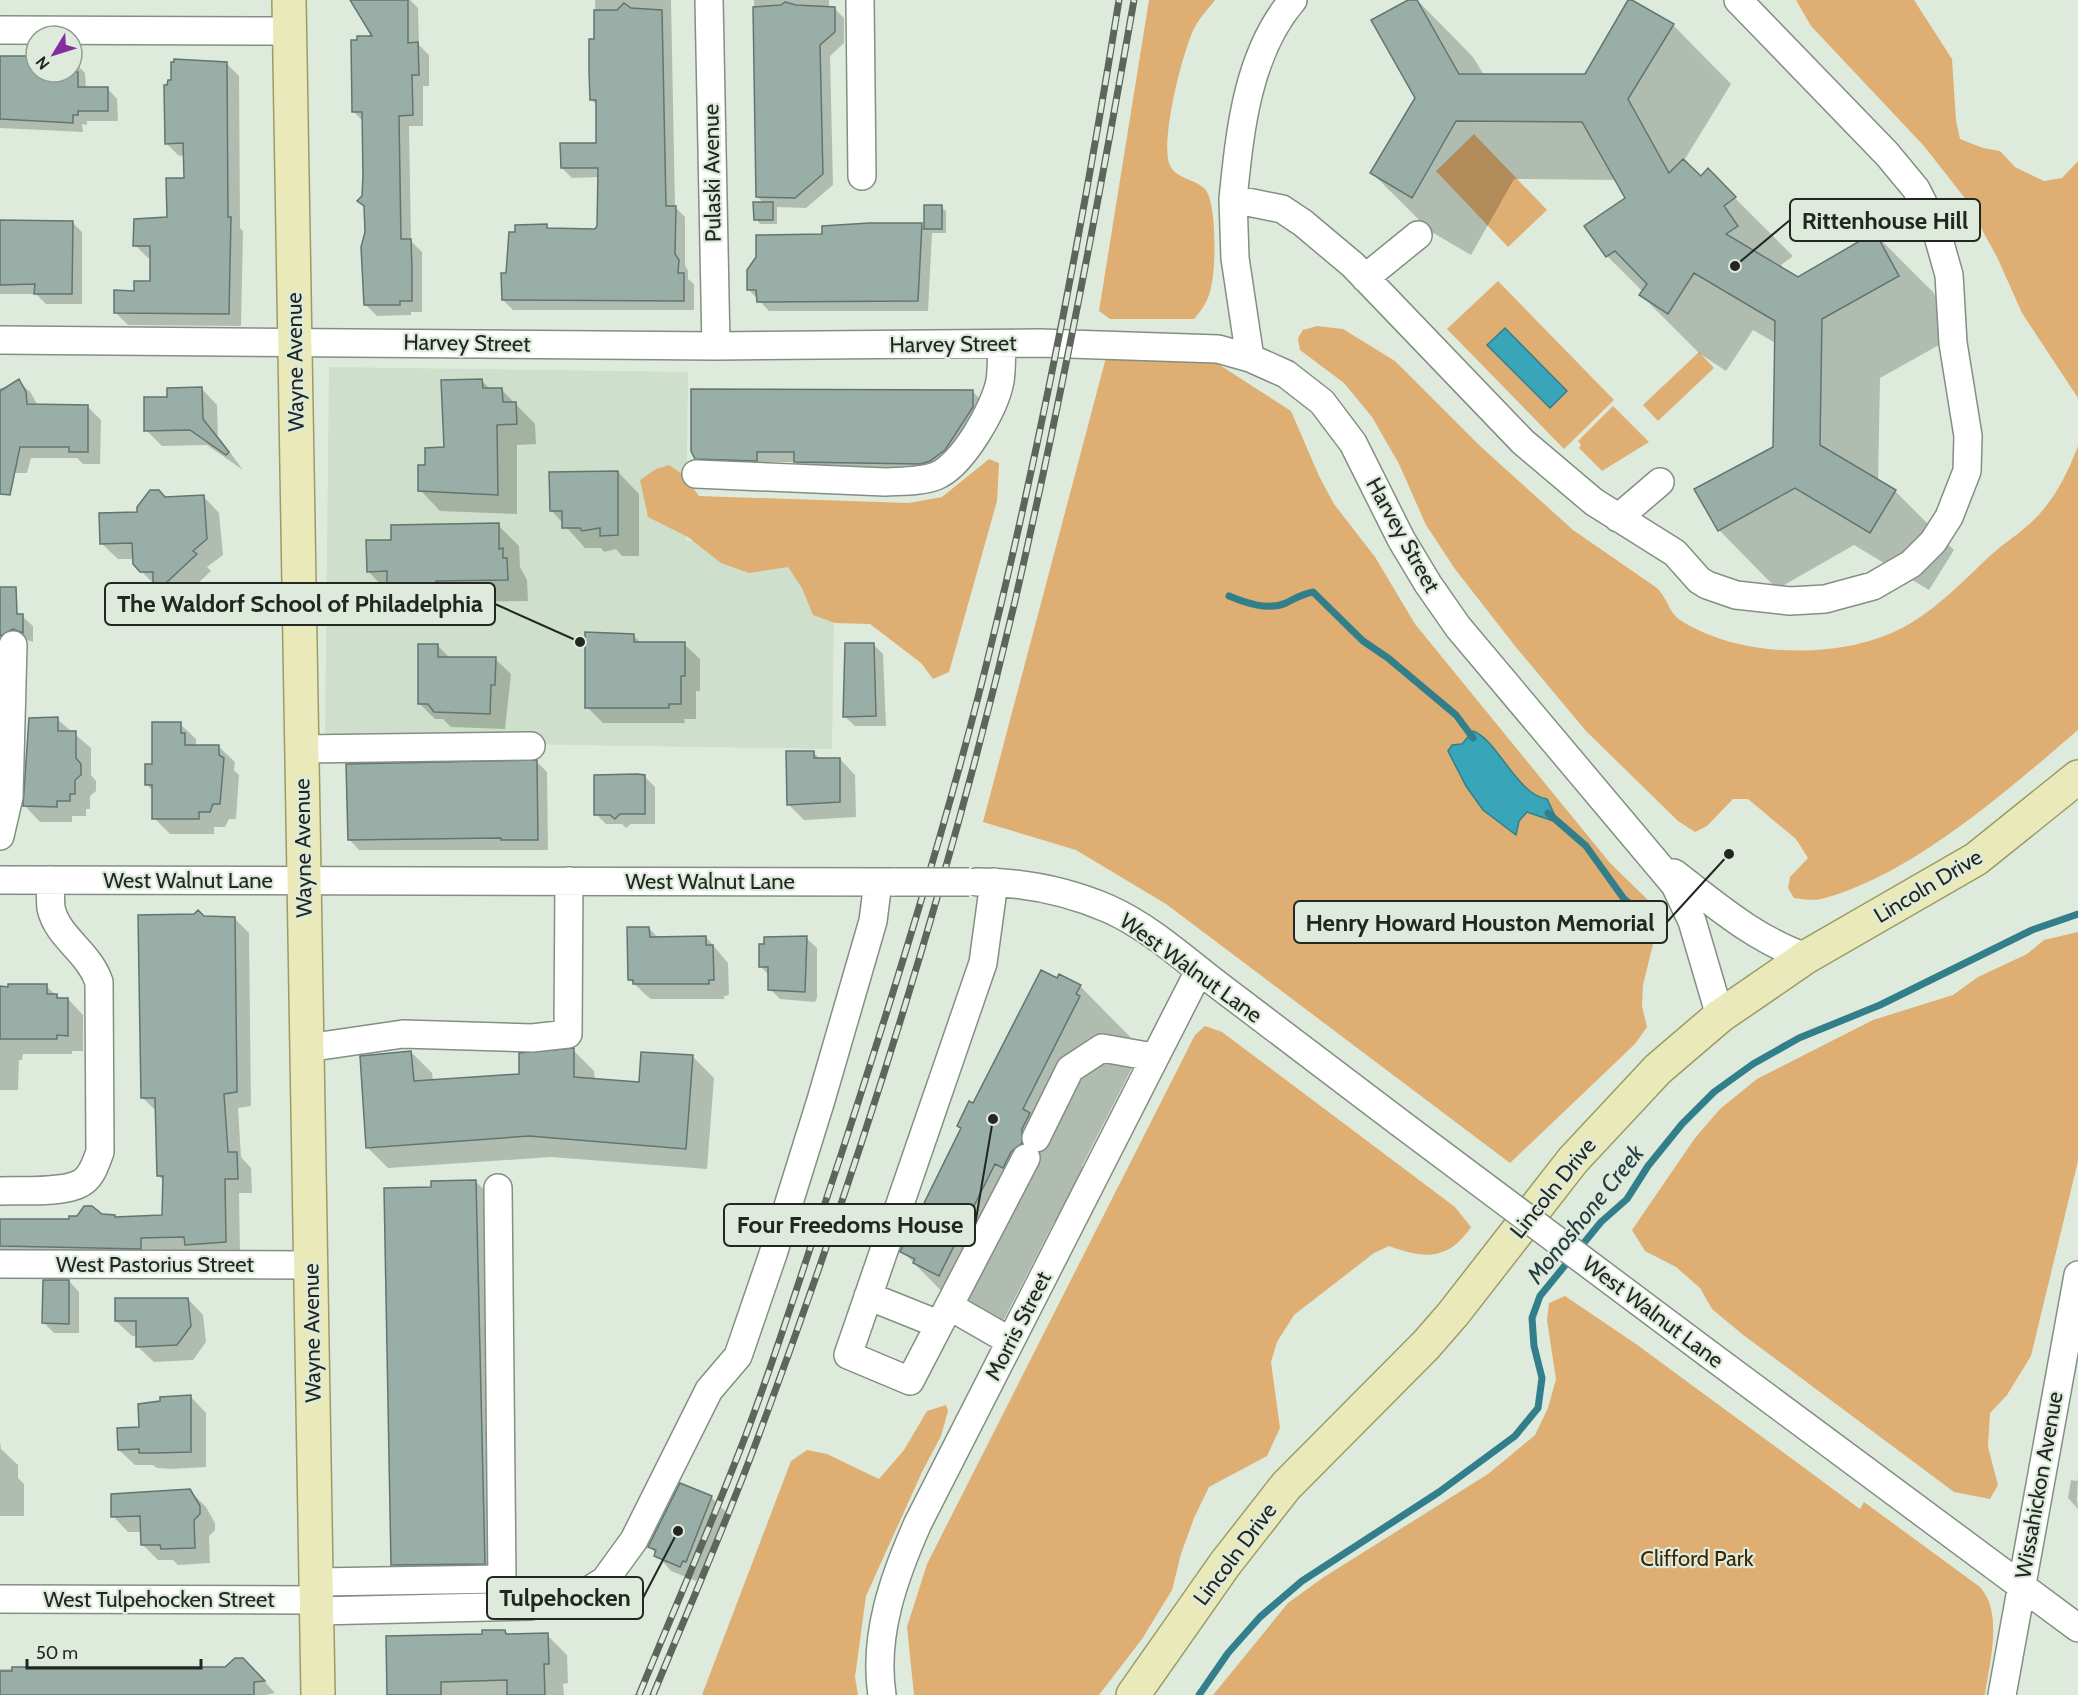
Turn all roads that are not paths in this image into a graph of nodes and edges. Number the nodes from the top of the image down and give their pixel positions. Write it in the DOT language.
graph roads {
  1 [pos="709,0"];
  2 [pos="860,0"];
  3 [pos="1293,0"];
  4 [pos="1738,0"];
  5 [pos="289,16"];
  6 [pos="0,30"];
  7 [pos="862,176"];
  8 [pos="1233,199"];
  9 [pos="1418,235"];
  10 [pos="1365,279"];
  11 [pos="0,340"];
  12 [pos="295,341"];
  13 [pos="1002,344"];
  14 [pos="716,346"];
  15 [pos="1250,358"];
  16 [pos="696,474"];
  17 [pos="1660,482"];
  18 [pos="1618,519"];
  19 [pos="13,645"];
  20 [pos="531,746"];
  21 [pos="302,749"];
  22 [pos="2075,776"];
  23 [pos="0,836"];
  24 [pos="1656,860"];
  25 [pos="0,880"];
  26 [pos="50,880"];
  27 [pos="304,880"];
  28 [pos="568,881"];
  29 [pos="887,882"];
  30 [pos="982,882"];
  31 [pos="1806,957"];
  32 [pos="1199,971"];
  33 [pos="1720,1016"];
  34 [pos="307,1048"];
  35 [pos="1153,1057"];
  36 [pos="498,1188"];
  37 [pos="0,1191"];
  38 [pos="0,1264"];
  39 [pos="311,1265"];
  40 [pos="2078,1275"];
  41 [pos="868,1296"];
  42 [pos="944,1315"];
  43 [pos="1010,1341"];
  44 [pos="2021,1586"];
  45 [pos="317,1598"];
  46 [pos="0,1599"];
  47 [pos="2078,1628"];
  48 [pos="318,1695"];
  49 [pos="882,1695"];
  50 [pos="1133,1695"];
  51 [pos="2002,1695"];
  1 -- 14 [label="street, Pulaski Avenue"];
  2 -- 7 [label="street"];
  3 -- 8 [label="street"];
  4 -- 18 [label="street"];
  5 -- 6 [label="street"];
  5 -- 12 [label="main road, Wayne Avenue"];
  8 -- 10 [label="street"];
  8 -- 15 [label="street"];
  9 -- 10 [label="street"];
  10 -- 18 [label="street"];
  11 -- 12 [label="street, Harvey Street"];
  12 -- 14 [label="street, Harvey Street"];
  12 -- 21 [label="main road, Wayne Avenue"];
  13 -- 14 [label="street, Harvey Street"];
  13 -- 15 [label="street, Harvey Street"];
  13 -- 16 [label="street"];
  15 -- 24 [label="street, Harvey Street"];
  17 -- 18 [label="street"];
  19 -- 23 [label="street"];
  20 -- 21 [label="street"];
  21 -- 27 [label="main road, Wayne Avenue"];
  22 -- 31 [label="main road, Lincoln Drive"];
  24 -- 31 [label="street, Harvey Street"];
  24 -- 33 [label="street, Harvey Street"];
  25 -- 26 [label="street, West Walnut Lane"];
  26 -- 27 [label="street, West Walnut Lane"];
  26 -- 37 [label="street"];
  27 -- 28 [label="street, West Walnut Lane"];
  27 -- 34 [label="main road, Wayne Avenue"];
  28 -- 29 [label="street, West Walnut Lane"];
  28 -- 34 [label="street"];
  29 -- 30 [label="street, West Walnut Lane, bridge"];
  29 -- 45 [label="street"];
  30 -- 32 [label="street, West Walnut Lane"];
  30 -- 41 [label="street"];
  31 -- 33 [label="main road, Lincoln Drive"];
  32 -- 35 [label="street, Morris Street"];
  32 -- 44 [label="street, West Walnut Lane, bridge"];
  33 -- 50 [label="main road, Lincoln Drive"];
  34 -- 39 [label="main road, Wayne Avenue"];
  35 -- 42 [label="street"];
  35 -- 43 [label="street, Morris Street"];
  36 -- 45 [label="street"];
  38 -- 39 [label="street, West Pastorius Street"];
  39 -- 45 [label="main road, Wayne Avenue"];
  40 -- 44 [label="street, Wissahickon Avenue"];
  41 -- 42 [label="street"];
  41 -- 42 [label="street"];
  42 -- 43 [label="street"];
  43 -- 49 [label="street, Morris Street"];
  44 -- 47 [label="street, West Walnut Lane"];
  44 -- 51 [label="street, Wissahickon Avenue"];
  45 -- 46 [label="street, West Tulpehocken Street"];
  45 -- 48 [label="main road, Wayne Avenue"];
}
